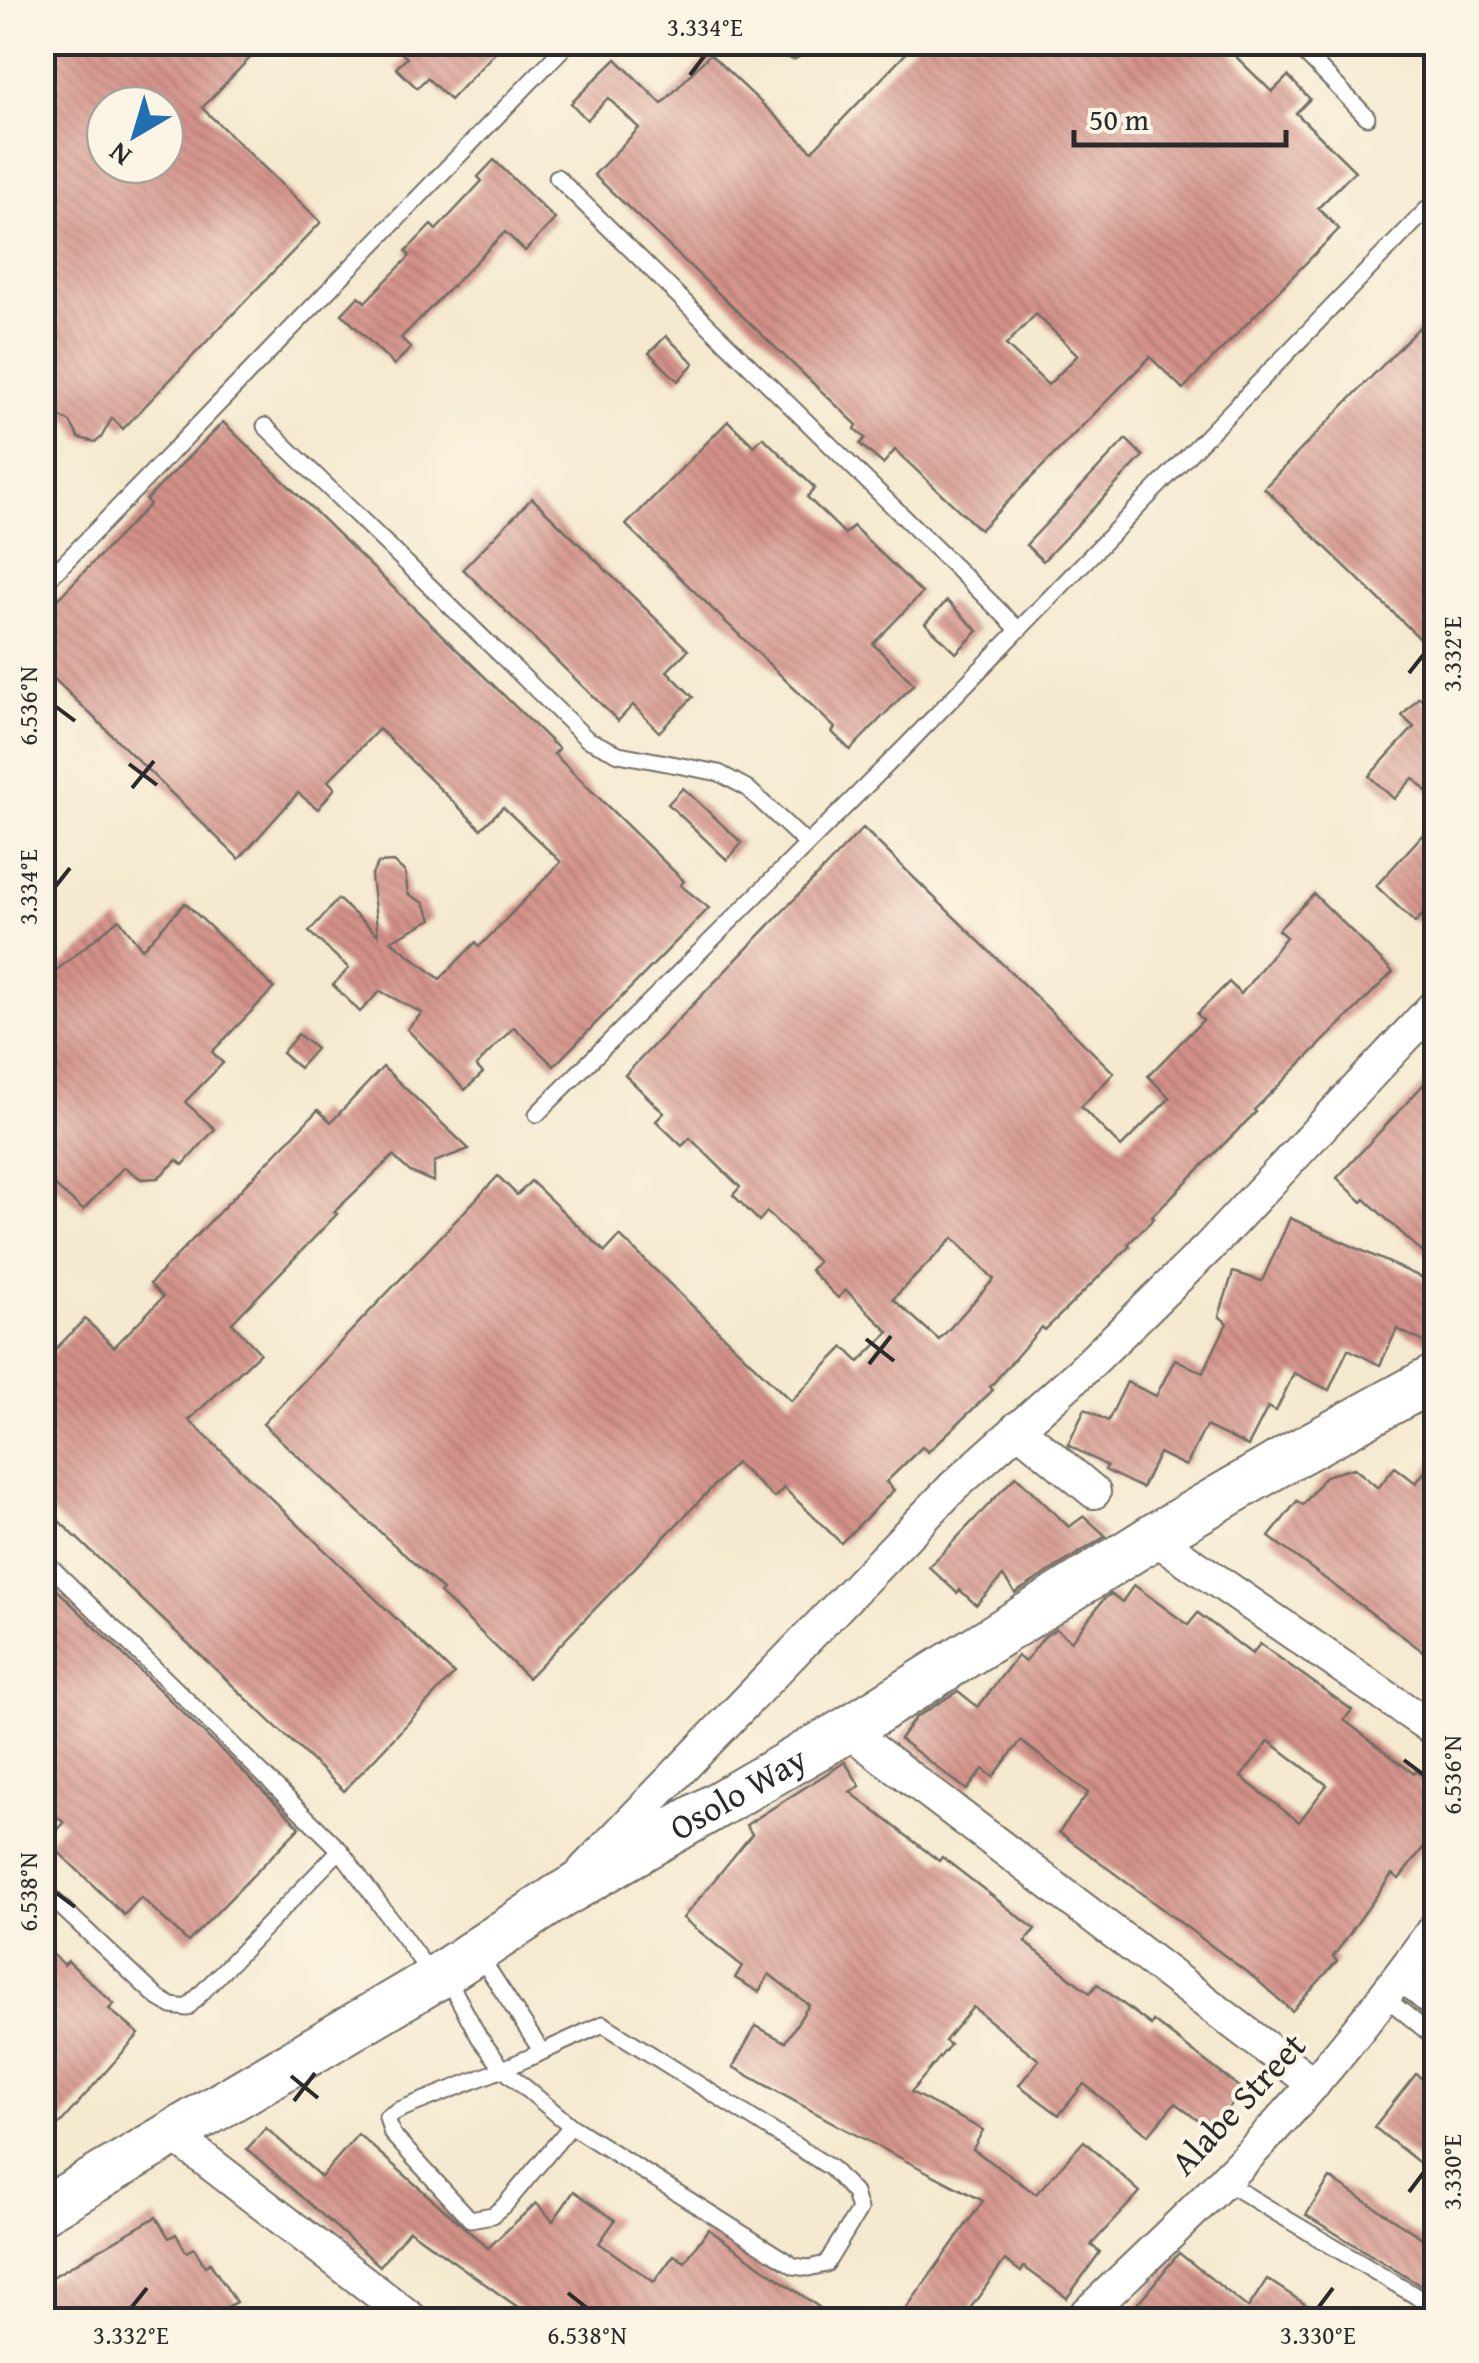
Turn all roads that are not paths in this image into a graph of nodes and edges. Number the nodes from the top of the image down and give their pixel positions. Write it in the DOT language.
graph roads {
  1 [pos="569,42"];
  2 [pos="774,42"];
  3 [pos="804,42"];
  4 [pos="1294,42"];
  5 [pos="1367,117"];
  6 [pos="557,177"];
  7 [pos="1436,200"];
  8 [pos="265,426"];
  9 [pos="42,586"];
  10 [pos="1018,630"];
  11 [pos="808,844"];
  12 [pos="1436,1004"];
  13 [pos="537,1114"];
  14 [pos="1436,1377"];
  15 [pos="1017,1428"];
  16 [pos="1094,1492"];
  17 [pos="1153,1537"];
  18 [pos="42,1558"];
  19 [pos="846,1730"];
  20 [pos="1436,1731"];
  21 [pos="340,1850"];
  22 [pos="42,1890"];
  23 [pos="558,1897"];
  24 [pos="1436,1926"];
  25 [pos="452,1968"];
  26 [pos="1393,1986"];
  27 [pos="1436,2003"];
  28 [pos="1436,2039"];
  29 [pos="542,2052"];
  30 [pos="503,2069"];
  31 [pos="1314,2084"];
  32 [pos="570,2126"];
  33 [pos="172,2134"];
  34 [pos="1223,2182"];
  35 [pos="42,2211"];
  36 [pos="1436,2308"];
  37 [pos="413,2320"];
  38 [pos="1080,2320"];
  1 -- 9 [label="lane"];
  2 -- 3 [label="lane"];
  4 -- 5 [label="lane"];
  6 -- 10 [label="lane"];
  7 -- 10 [label="lane"];
  8 -- 11 [label="lane"];
  10 -- 11 [label="lane"];
  11 -- 13 [label="lane"];
  12 -- 15 [label="street"];
  14 -- 17 [label="main road, Osolo Way"];
  15 -- 16 [label="street"];
  15 -- 23 [label="street"];
  17 -- 19 [label="main road, Osolo Way"];
  17 -- 20 [label="street"];
  18 -- 21 [label="lane"];
  19 -- 23 [label="main road, Osolo Way"];
  19 -- 31 [label="street"];
  21 -- 22 [label="lane"];
  21 -- 25 [label="lane"];
  23 -- 25 [label="main road, Osolo Way"];
  24 -- 26 [label="street, Alabe Street"];
  25 -- 29 [label="lane"];
  25 -- 30 [label="lane"];
  25 -- 33 [label="main road, Osolo Way"];
  26 -- 27 [label="street"];
  26 -- 28 [label="lane"];
  26 -- 31 [label="street, Alabe Street"];
  29 -- 30 [label="lane"];
  29 -- 32 [label="lane"];
  30 -- 32 [label="lane"];
  30 -- 32 [label="lane"];
  31 -- 34 [label="street, Alabe Street"];
  33 -- 35 [label="main road, Osolo Way"];
  33 -- 37 [label="street"];
  34 -- 36 [label="lane"];
  34 -- 38 [label="street, Alabe Street"];
}
